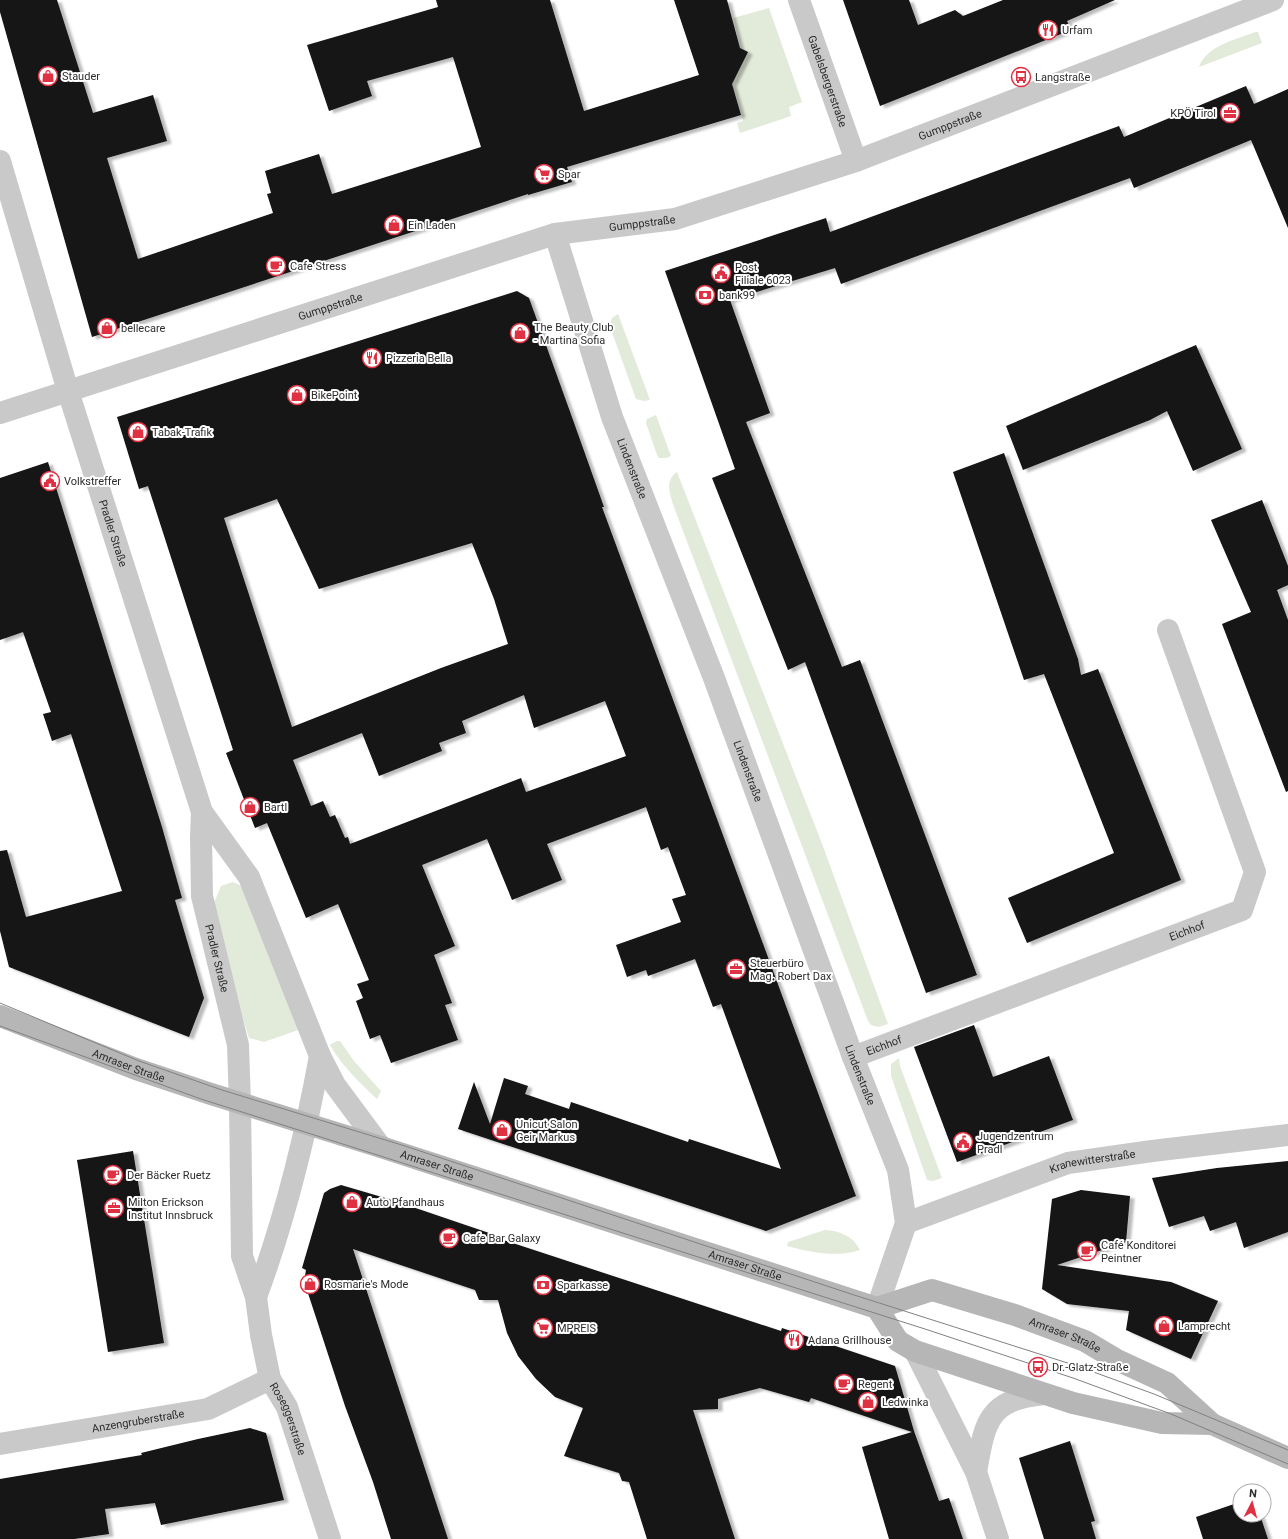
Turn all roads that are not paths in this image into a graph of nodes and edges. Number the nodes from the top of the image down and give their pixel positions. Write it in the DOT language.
graph roads {
  1 [pos="799,0"];
  2 [pos="1273,0"];
  3 [pos="0,161"];
  4 [pos="856,161"];
  5 [pos="555,234"];
  6 [pos="68,391"];
  7 [pos="0,412"];
  8 [pos="1168,630"];
  9 [pos="202,812"];
  10 [pos="0,1016"];
  11 [pos="320,1056"];
  12 [pos="853,1057"];
  13 [pos="240,1104"];
  14 [pos="308,1124"];
  15 [pos="1288,1135"];
  16 [pos="381,1146"];
  17 [pos="906,1223"];
  18 [pos="256,1296"];
  19 [pos="877,1308"];
  20 [pos="915,1351"];
  21 [pos="270,1379"];
  22 [pos="1044,1394"];
  23 [pos="1212,1424"];
  24 [pos="0,1444"];
  25 [pos="1288,1458"];
  26 [pos="976,1472"];
  27 [pos="330,1539"];
  28 [pos="998,1539"];
  1 -- 4 [label="street, Gabelsbergerstraße"];
  2 -- 4 [label="street, Gumppstraße"];
  3 -- 6 [label="street, Pradler Straße"];
  4 -- 5 [label="street, Gumppstraße"];
  5 -- 6 [label="street, Gumppstraße"];
  5 -- 12 [label="street, Lindenstraße"];
  6 -- 7 [label="street, Gumppstraße"];
  6 -- 9 [label="street, Pradler Straße"];
  8 -- 12 [label="street, Eichhof"];
  9 -- 11 [label="street, Pradler Straße"];
  9 -- 13 [label="street, Pradler Straße"];
  10 -- 13 [label="street, Amraser Straße"];
  11 -- 14 [label="street"];
  11 -- 16 [label="street, Pradler Straße"];
  12 -- 17 [label="street, Lindenstraße"];
  13 -- 14 [label="street, Amraser Straße"];
  13 -- 18 [label="street, Roseggerstraße"];
  14 -- 16 [label="street, Amraser Straße"];
  14 -- 18 [label="street, Roseggerstraße"];
  15 -- 17 [label="street, Kranewitterstraße"];
  16 -- 19 [label="street, Amraser Straße"];
  17 -- 19 [label="street, Lindenstraße"];
  18 -- 21 [label="street, Roseggerstraße"];
  19 -- 20 [label="street, Amraser Straße"];
  19 -- 23 [label="street, Amraser Straße"];
  20 -- 22 [label="street, Amraser Straße"];
  20 -- 26 [label="street"];
  21 -- 24 [label="street, Anzengruberstraße"];
  21 -- 27 [label="street, Roseggerstraße"];
  22 -- 23 [label="street, Amraser Straße"];
  22 -- 26 [label="street"];
  23 -- 25 [label="street, Amraser Straße"];
  26 -- 28 [label="street"];
}
